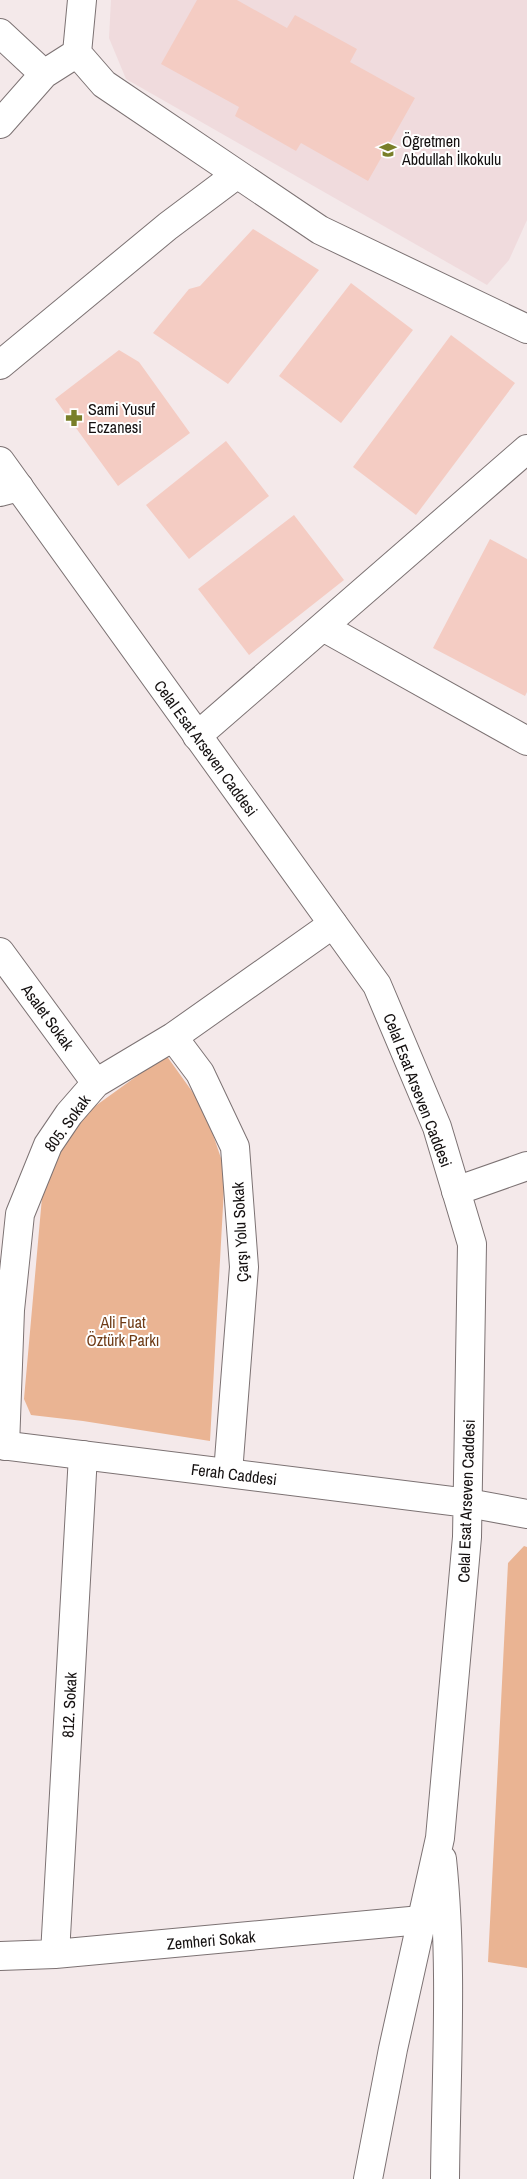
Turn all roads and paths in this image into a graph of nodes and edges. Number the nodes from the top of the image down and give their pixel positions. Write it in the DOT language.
graph roads {
  1 [pos="82,0"];
  2 [pos="0,33"];
  3 [pos="78,53"];
  4 [pos="44,74"];
  5 [pos="0,124"];
  6 [pos="236,175"];
  7 [pos="525,319"];
  8 [pos="0,365"];
  9 [pos="527,450"];
  10 [pos="0,461"];
  11 [pos="9,490"];
  12 [pos="323,627"];
  13 [pos="198,736"];
  14 [pos="527,741"];
  15 [pos="333,924"];
  16 [pos="0,952"];
  17 [pos="173,1037"];
  18 [pos="96,1083"];
  19 [pos="527,1166"];
  20 [pos="456,1191"];
  21 [pos="2,1445"];
  22 [pos="83,1456"];
  23 [pos="228,1474"];
  24 [pos="468,1503"];
  25 [pos="527,1514"];
  26 [pos="440,1838"];
  27 [pos="421,1920"];
  28 [pos="55,1954"];
  29 [pos="0,1956"];
  30 [pos="368,2179"];
  31 [pos="445,2179"];
  1 -- 3 [label="street"];
  2 -- 4 [label="street"];
  3 -- 4 [label="street"];
  3 -- 6 [label="street"];
  4 -- 5 [label="street"];
  6 -- 7 [label="street"];
  6 -- 8 [label="street"];
  9 -- 12 [label="street"];
  10 -- 11 [label="street, Celal Esat Arseven Caddesi"];
  11 -- 13 [label="street, Celal Esat Arseven Caddesi"];
  12 -- 13 [label="street"];
  12 -- 14 [label="street"];
  13 -- 15 [label="street, Celal Esat Arseven Caddesi"];
  15 -- 17 [label="street, 805. Sokak"];
  15 -- 20 [label="street, Celal Esat Arseven Caddesi"];
  16 -- 18 [label="street, Asalet Sokak"];
  17 -- 18 [label="street, 805. Sokak"];
  17 -- 23 [label="street, Çarşı Yolu Sokak"];
  18 -- 21 [label="street, 805. Sokak"];
  19 -- 20 [label="street"];
  20 -- 24 [label="street, Celal Esat Arseven Caddesi"];
  21 -- 22 [label="street, Ferah Caddesi"];
  22 -- 23 [label="street, Ferah Caddesi"];
  22 -- 28 [label="street, 812. Sokak"];
  23 -- 24 [label="street, Ferah Caddesi"];
  24 -- 25 [label="street, Ferah Caddesi"];
  24 -- 26 [label="street, Celal Esat Arseven Caddesi"];
  26 -- 27 [label="street"];
  26 -- 31 [label="street"];
  27 -- 28 [label="street, Zemheri Sokak"];
  27 -- 30 [label="street"];
  28 -- 29 [label="street, Zemheri Sokak"];
}
